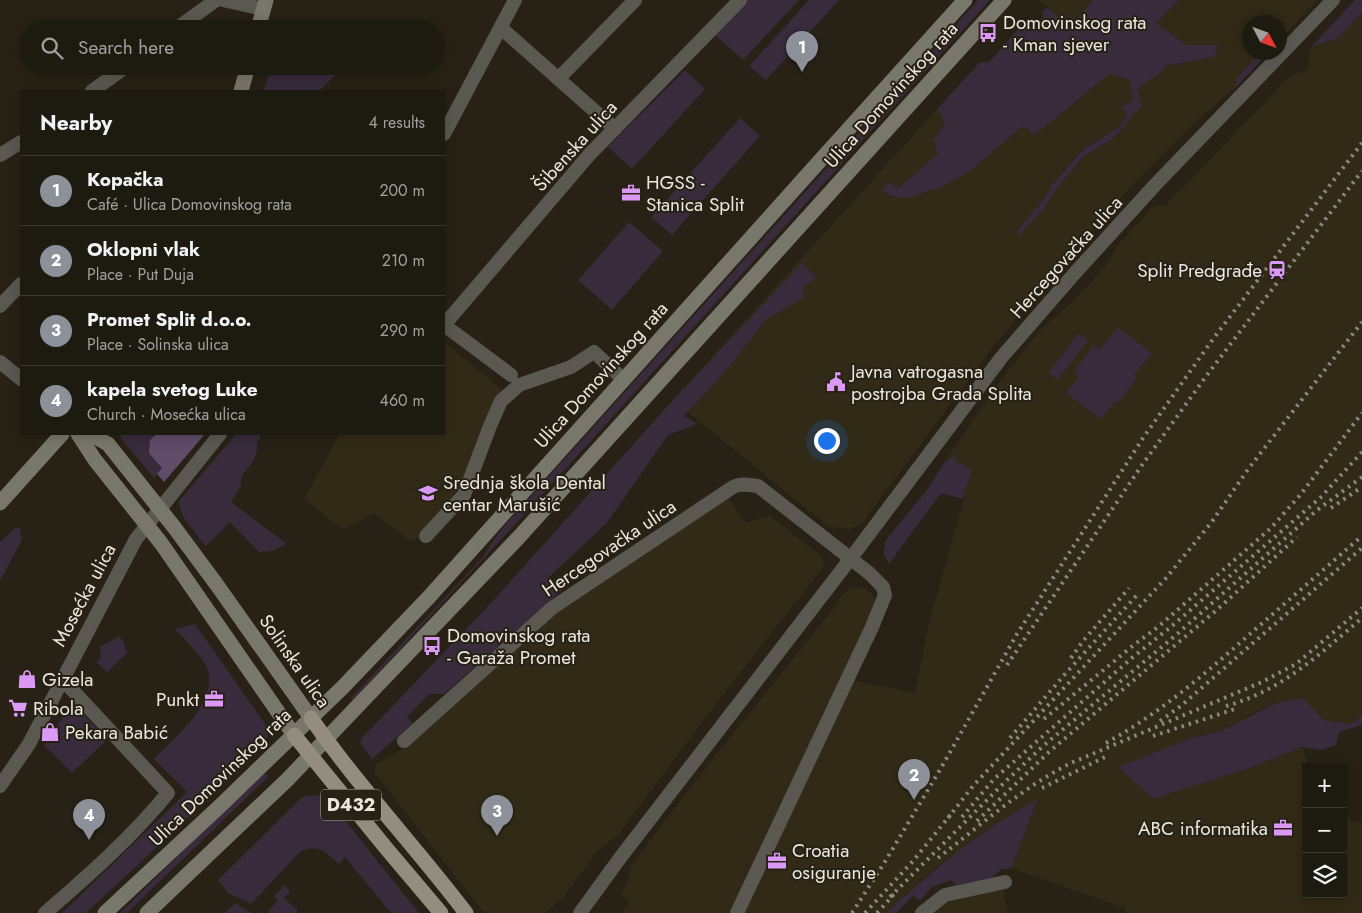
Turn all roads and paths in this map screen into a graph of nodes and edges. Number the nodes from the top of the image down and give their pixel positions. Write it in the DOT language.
graph roads {
  1 [pos="216,0"];
  2 [pos="223,0"];
  3 [pos="515,0"];
  4 [pos="635,0"];
  5 [pos="740,0"];
  6 [pos="965,0"];
  7 [pos="1004,0"];
  8 [pos="1333,0"];
  9 [pos="264,4"];
  10 [pos="188,20"];
  11 [pos="260,20"];
  12 [pos="502,28"];
  13 [pos="115,75"];
  14 [pos="245,75"];
  15 [pos="559,78"];
  16 [pos="93,90"];
  17 [pos="241,90"];
  18 [pos="615,129"];
  19 [pos="445,132"];
  20 [pos="20,143"];
  21 [pos="0,155"];
  22 [pos="20,285"];
  23 [pos="0,306"];
  24 [pos="445,324"];
  25 [pos="445,326"];
  26 [pos="0,362"];
  27 [pos="511,375"];
  28 [pos="20,378"];
  29 [pos="624,380"];
  30 [pos="61,435"];
  31 [pos="79,435"];
  32 [pos="92,435"];
  33 [pos="219,435"];
  34 [pos="0,503"];
  35 [pos="426,536"];
  36 [pos="851,558"];
  37 [pos="63,680"];
  38 [pos="311,718"];
  39 [pos="294,735"];
  40 [pos="326,741"];
  41 [pos="404,742"];
  42 [pos="312,756"];
  43 [pos="0,786"];
  44 [pos="1005,882"];
  45 [pos="45,913"];
  46 [pos="105,913"];
  47 [pos="147,913"];
  48 [pos="441,913"];
  49 [pos="466,913"];
  50 [pos="580,913"];
  51 [pos="737,913"];
  52 [pos="922,913"];
  1 -- 10 [label="street"];
  2 -- 9 [label="street"];
  3 -- 12 [label="street"];
  4 -- 15 [label="street"];
  5 -- 18 [label="street, Šibenska ulica"];
  6 -- 29 [label="main road, Ulica Domovinskog rata"];
  7 -- 40 [label="main road, Ulica Domovinskog rata"];
  8 -- 36 [label="street, Hercegovačka ulica"];
  9 -- 11 [label="main road"];
  12 -- 15 [label="street"];
  12 -- 19 [label="street"];
  13 -- 16 [label="street"];
  14 -- 17 [label="main road"];
  15 -- 18 [label="street"];
  18 -- 24 [label="street, Šibenska ulica"];
  20 -- 21 [label="street"];
  22 -- 23 [label="street"];
  25 -- 27 [label="street"];
  26 -- 28 [label="street"];
  29 -- 35 [label="street"];
  29 -- 38 [label="main road, Ulica Domovinskog rata"];
  30 -- 34 [label="main road"];
  31 -- 39 [label="main road"];
  32 -- 38 [label="main road, Solinska ulica"];
  33 -- 37 [label="street, Mosećka ulica"];
  36 -- 41 [label="street, Hercegovačka ulica"];
  36 -- 50 [label="street, Hercegovačka ulica"];
  36 -- 51 [label="street, Hercegovačka ulica"];
  37 -- 43 [label="street, Mosećka ulica"];
  37 -- 45 [label="street"];
  38 -- 39 [label="main road, Ulica Domovinskog rata"];
  38 -- 40 [label="main road, Solinska ulica / D432"];
  39 -- 42 [label="main road, D432"];
  39 -- 46 [label="main road, Ulica Domovinskog rata"];
  40 -- 42 [label="main road, Ulica Domovinskog rata"];
  40 -- 49 [label="main road, Solinska ulica / D432"];
  42 -- 47 [label="main road, Ulica Domovinskog rata"];
  42 -- 48 [label="main road, D432"];
  44 -- 52 [label="street"];
}
